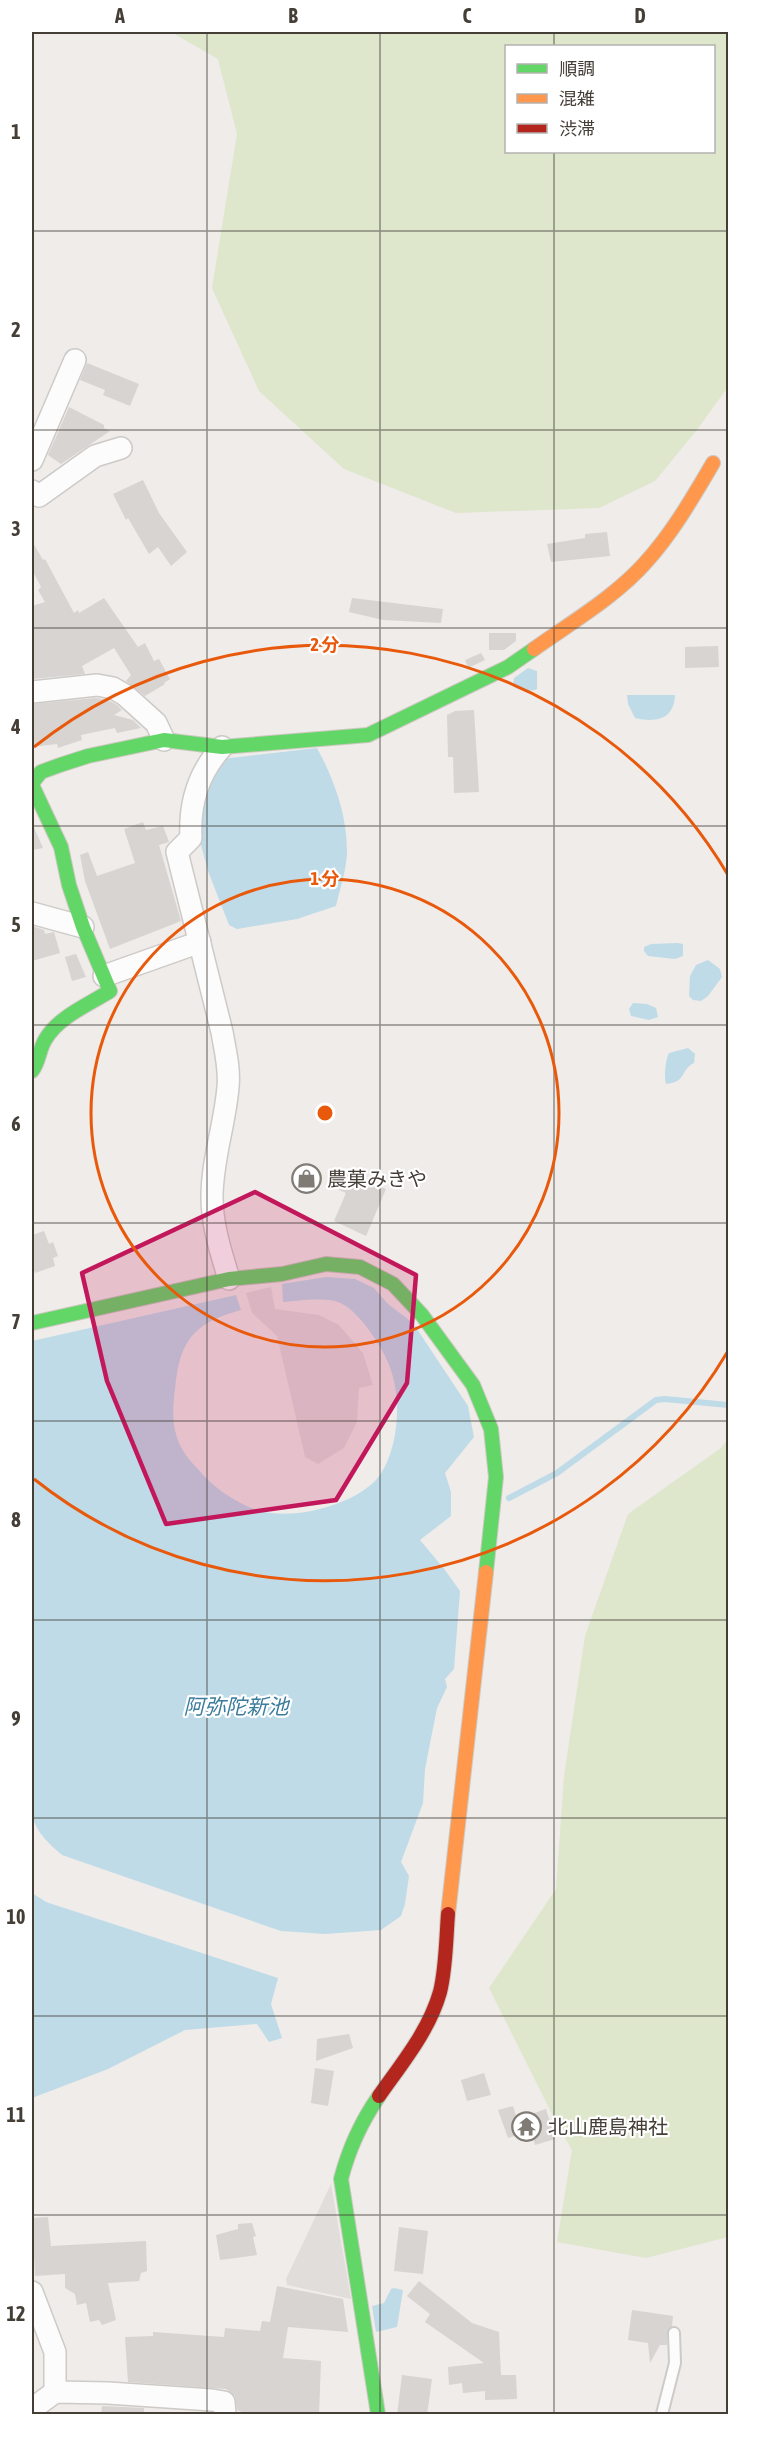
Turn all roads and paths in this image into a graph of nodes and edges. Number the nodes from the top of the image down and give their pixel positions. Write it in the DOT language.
graph roads {
  1 [pos="75,360"];
  2 [pos="121,448"];
  3 [pos="32,460"];
  4 [pos="713,463"];
  5 [pos="32,491"];
  6 [pos="32,692"];
  7 [pos="164,740"];
  8 [pos="222,747"];
  9 [pos="32,784"];
  10 [pos="32,913"];
  11 [pos="83,927"];
  12 [pos="200,942"];
  13 [pos="104,976"];
  14 [pos="32,1071"];
  15 [pos="229,1279"];
  16 [pos="32,1323"];
  17 [pos="32,2292"];
  18 [pos="674,2333"];
  19 [pos="55,2392"];
  20 [pos="32,2412"];
  21 [pos="225,2415"];
  22 [pos="378,2415"];
  23 [pos="662,2415"];
  1 -- 3 [label="street"];
  2 -- 5 [label="street"];
  4 -- 8 [label="street"];
  6 -- 7 [label="street"];
  7 -- 8 [label="street"];
  7 -- 9 [label="street"];
  8 -- 12 [label="street"];
  9 -- 11 [label="street"];
  10 -- 11 [label="street"];
  11 -- 13 [label="street"];
  12 -- 13 [label="street"];
  12 -- 15 [label="street"];
  13 -- 14 [label="street"];
  15 -- 16 [label="street"];
  15 -- 22 [label="street"];
  17 -- 19 [label="street"];
  18 -- 23 [label="lane"];
  19 -- 20 [label="street"];
  19 -- 21 [label="street"];
}
